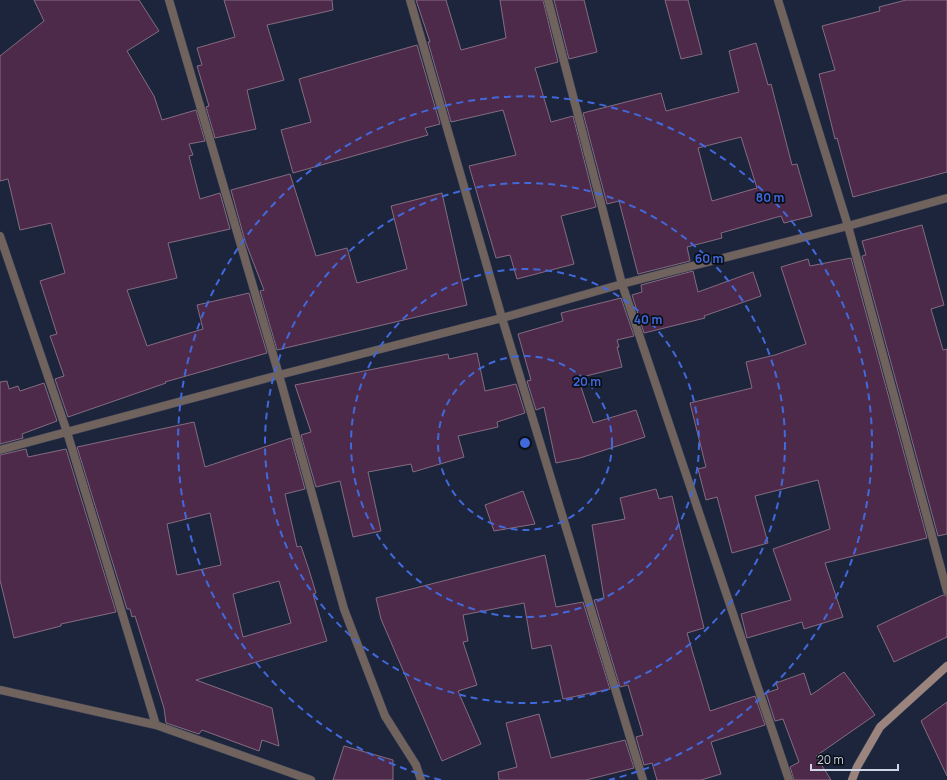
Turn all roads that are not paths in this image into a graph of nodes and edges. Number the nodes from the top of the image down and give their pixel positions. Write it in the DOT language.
graph roads {
  1 [pos="169,0"];
  2 [pos="410,0"];
  3 [pos="548,0"];
  4 [pos="778,0"];
  5 [pos="947,198"];
  6 [pos="848,226"];
  7 [pos="0,236"];
  8 [pos="622,284"];
  9 [pos="502,318"];
  10 [pos="279,375"];
  11 [pos="67,432"];
  12 [pos="0,450"];
  13 [pos="947,591"];
  14 [pos="947,666"];
  15 [pos="0,690"];
  16 [pos="156,725"];
  17 [pos="311,780"];
  18 [pos="421,780"];
  19 [pos="643,780"];
  20 [pos="789,780"];
  21 [pos="852,780"];
  1 -- 10 [label="street"];
  2 -- 9 [label="street"];
  3 -- 8 [label="street"];
  4 -- 6 [label="street"];
  5 -- 6 [label="street"];
  6 -- 8 [label="street"];
  6 -- 13 [label="street"];
  7 -- 11 [label="street"];
  8 -- 9 [label="street"];
  8 -- 20 [label="street"];
  9 -- 10 [label="street"];
  9 -- 19 [label="street"];
  10 -- 11 [label="street"];
  10 -- 18 [label="street"];
  11 -- 12 [label="street"];
  11 -- 16 [label="street"];
  14 -- 21 [label="street"];
  15 -- 16 [label="street"];
  16 -- 17 [label="street"];
}
